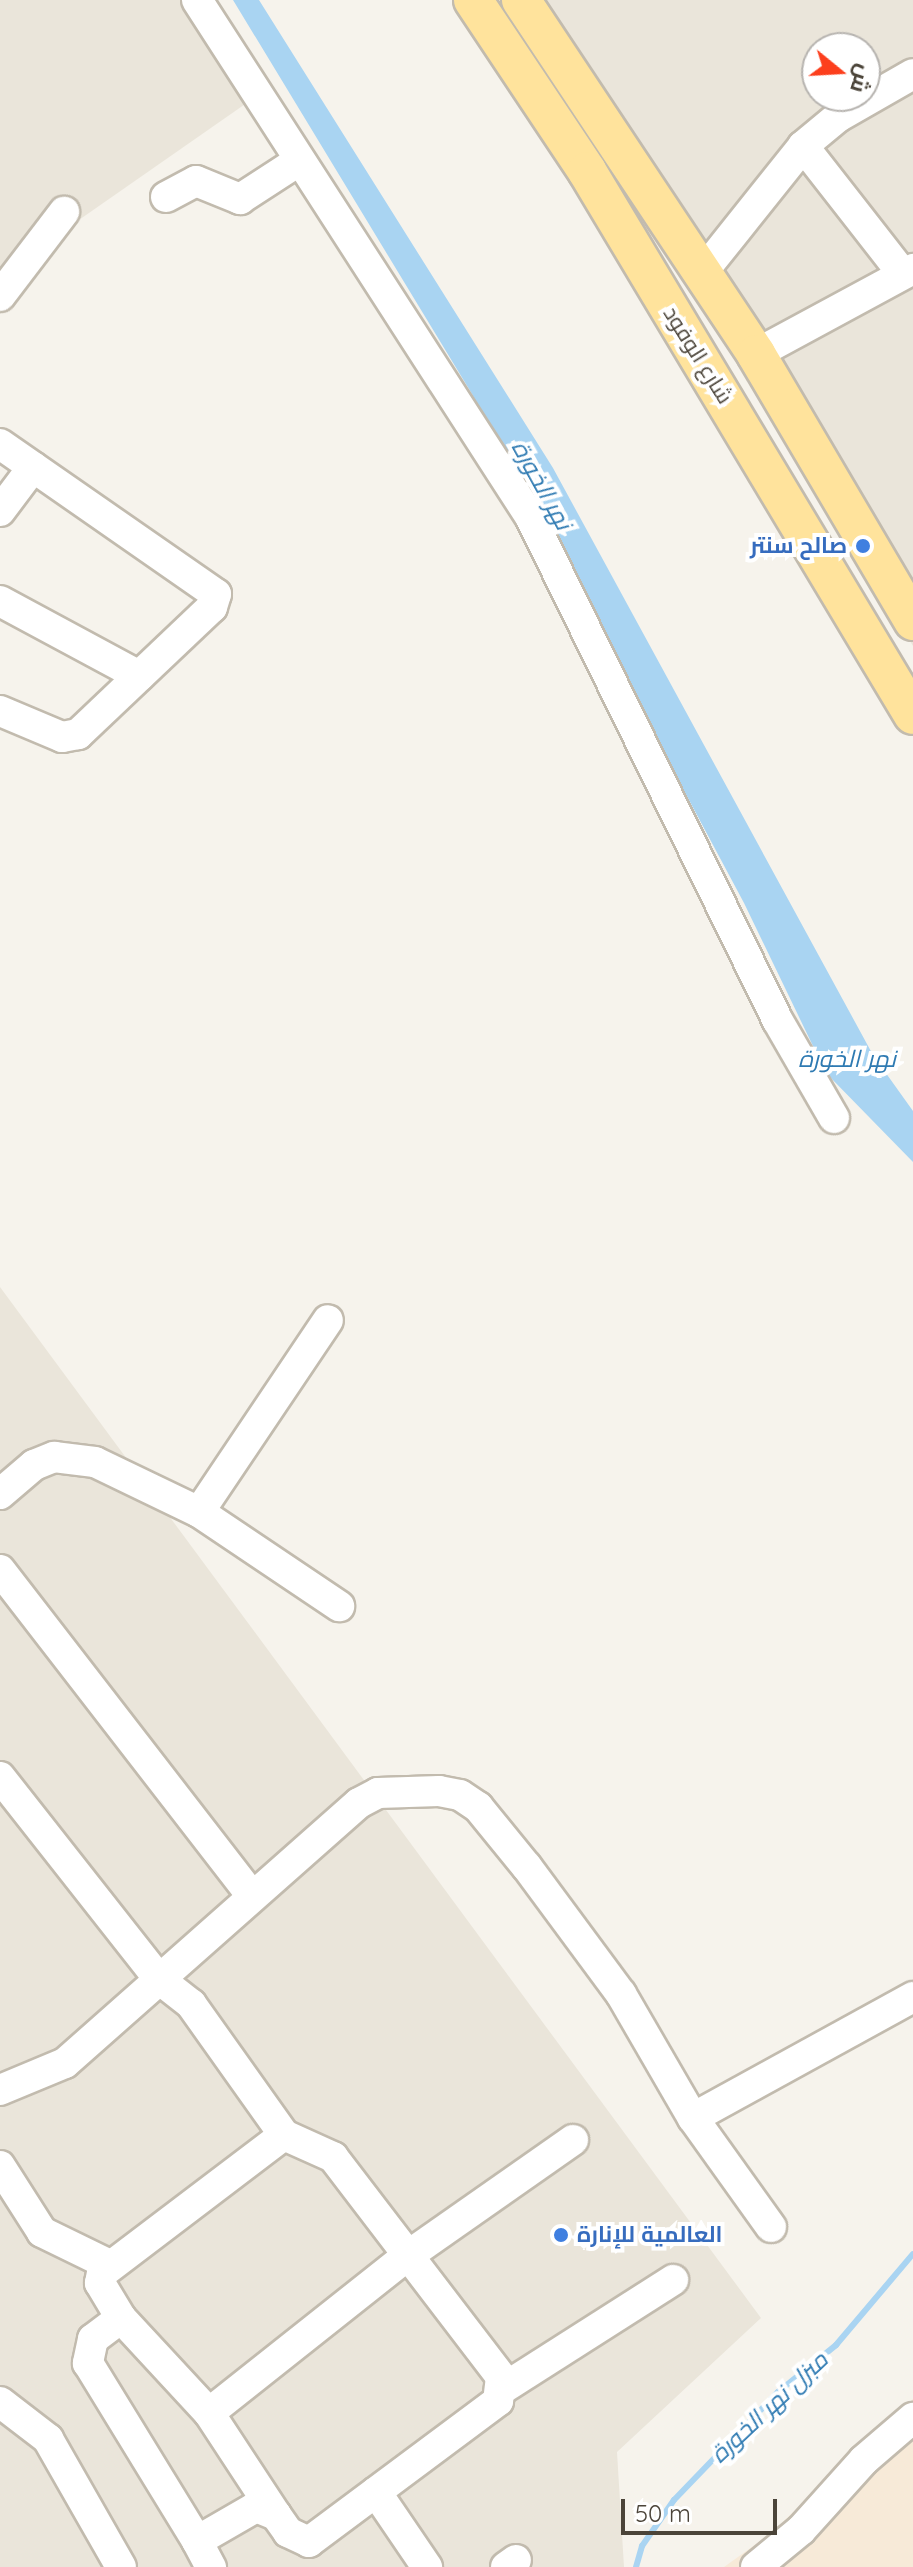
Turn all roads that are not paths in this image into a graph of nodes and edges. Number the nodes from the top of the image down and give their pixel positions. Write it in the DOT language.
graph roads {
  1 [pos="197,0"];
  2 [pos="473,0"];
  3 [pos="521,0"];
  4 [pos="913,74"];
  5 [pos="803,146"];
  6 [pos="297,162"];
  7 [pos="166,197"];
  8 [pos="64,212"];
  9 [pos="908,271"];
  10 [pos="701,274"];
  11 [pos="0,296"];
  12 [pos="756,354"];
  13 [pos="0,444"];
  14 [pos="33,467"];
  15 [pos="0,511"];
  16 [pos="0,601"];
  17 [pos="913,621"];
  18 [pos="139,676"];
  19 [pos="0,711"];
  20 [pos="913,715"];
  21 [pos="834,1118"];
  22 [pos="328,1320"];
  23 [pos="0,1494"];
  24 [pos="199,1512"];
  25 [pos="0,1570"];
  26 [pos="339,1606"];
  27 [pos="0,1777"];
  28 [pos="251,1895"];
  29 [pos="159,1979"];
  30 [pos="913,1997"];
  31 [pos="0,2090"];
  32 [pos="693,2118"];
  33 [pos="284,2135"];
  34 [pos="573,2140"];
  35 [pos="0,2166"];
  36 [pos="771,2227"];
  37 [pos="406,2257"];
  38 [pos="108,2264"];
  39 [pos="673,2280"];
  40 [pos="121,2318"];
  41 [pos="502,2389"];
  42 [pos="0,2402"];
  43 [pos="209,2413"];
  44 [pos="913,2418"];
  45 [pos="376,2492"];
  46 [pos="276,2515"];
  47 [pos="204,2554"];
  48 [pos="121,2567"];
  49 [pos="427,2567"];
  50 [pos="756,2567"];
  1 -- 6 [label="street"];
  2 -- 20 [label="main road, شارع الوفود"];
  3 -- 10 [label="main road, شارع الوفود"];
  4 -- 5 [label="street"];
  5 -- 9 [label="street"];
  5 -- 10 [label="street"];
  6 -- 7 [label="street"];
  6 -- 21 [label="street"];
  8 -- 11 [label="street"];
  9 -- 12 [label="street"];
  10 -- 12 [label="main road, شارع الوفود"];
  12 -- 17 [label="main road, شارع الوفود"];
  13 -- 14 [label="street"];
  14 -- 15 [label="street"];
  14 -- 18 [label="street"];
  16 -- 18 [label="street"];
  18 -- 19 [label="street"];
  22 -- 24 [label="street"];
  23 -- 24 [label="street"];
  24 -- 26 [label="street"];
  25 -- 28 [label="street"];
  27 -- 29 [label="street"];
  28 -- 29 [label="street"];
  28 -- 32 [label="street"];
  29 -- 31 [label="street"];
  29 -- 33 [label="street"];
  30 -- 32 [label="street"];
  32 -- 36 [label="street"];
  33 -- 37 [label="street"];
  33 -- 38 [label="street"];
  34 -- 37 [label="street"];
  35 -- 38 [label="street"];
  37 -- 41 [label="street"];
  37 -- 43 [label="street"];
  38 -- 40 [label="street"];
  39 -- 41 [label="street"];
  40 -- 43 [label="street"];
  40 -- 47 [label="street"];
  41 -- 45 [label="street"];
  42 -- 48 [label="street"];
  43 -- 46 [label="street"];
  44 -- 50 [label="street"];
  45 -- 46 [label="street"];
  45 -- 49 [label="street"];
  46 -- 47 [label="street"];
}
